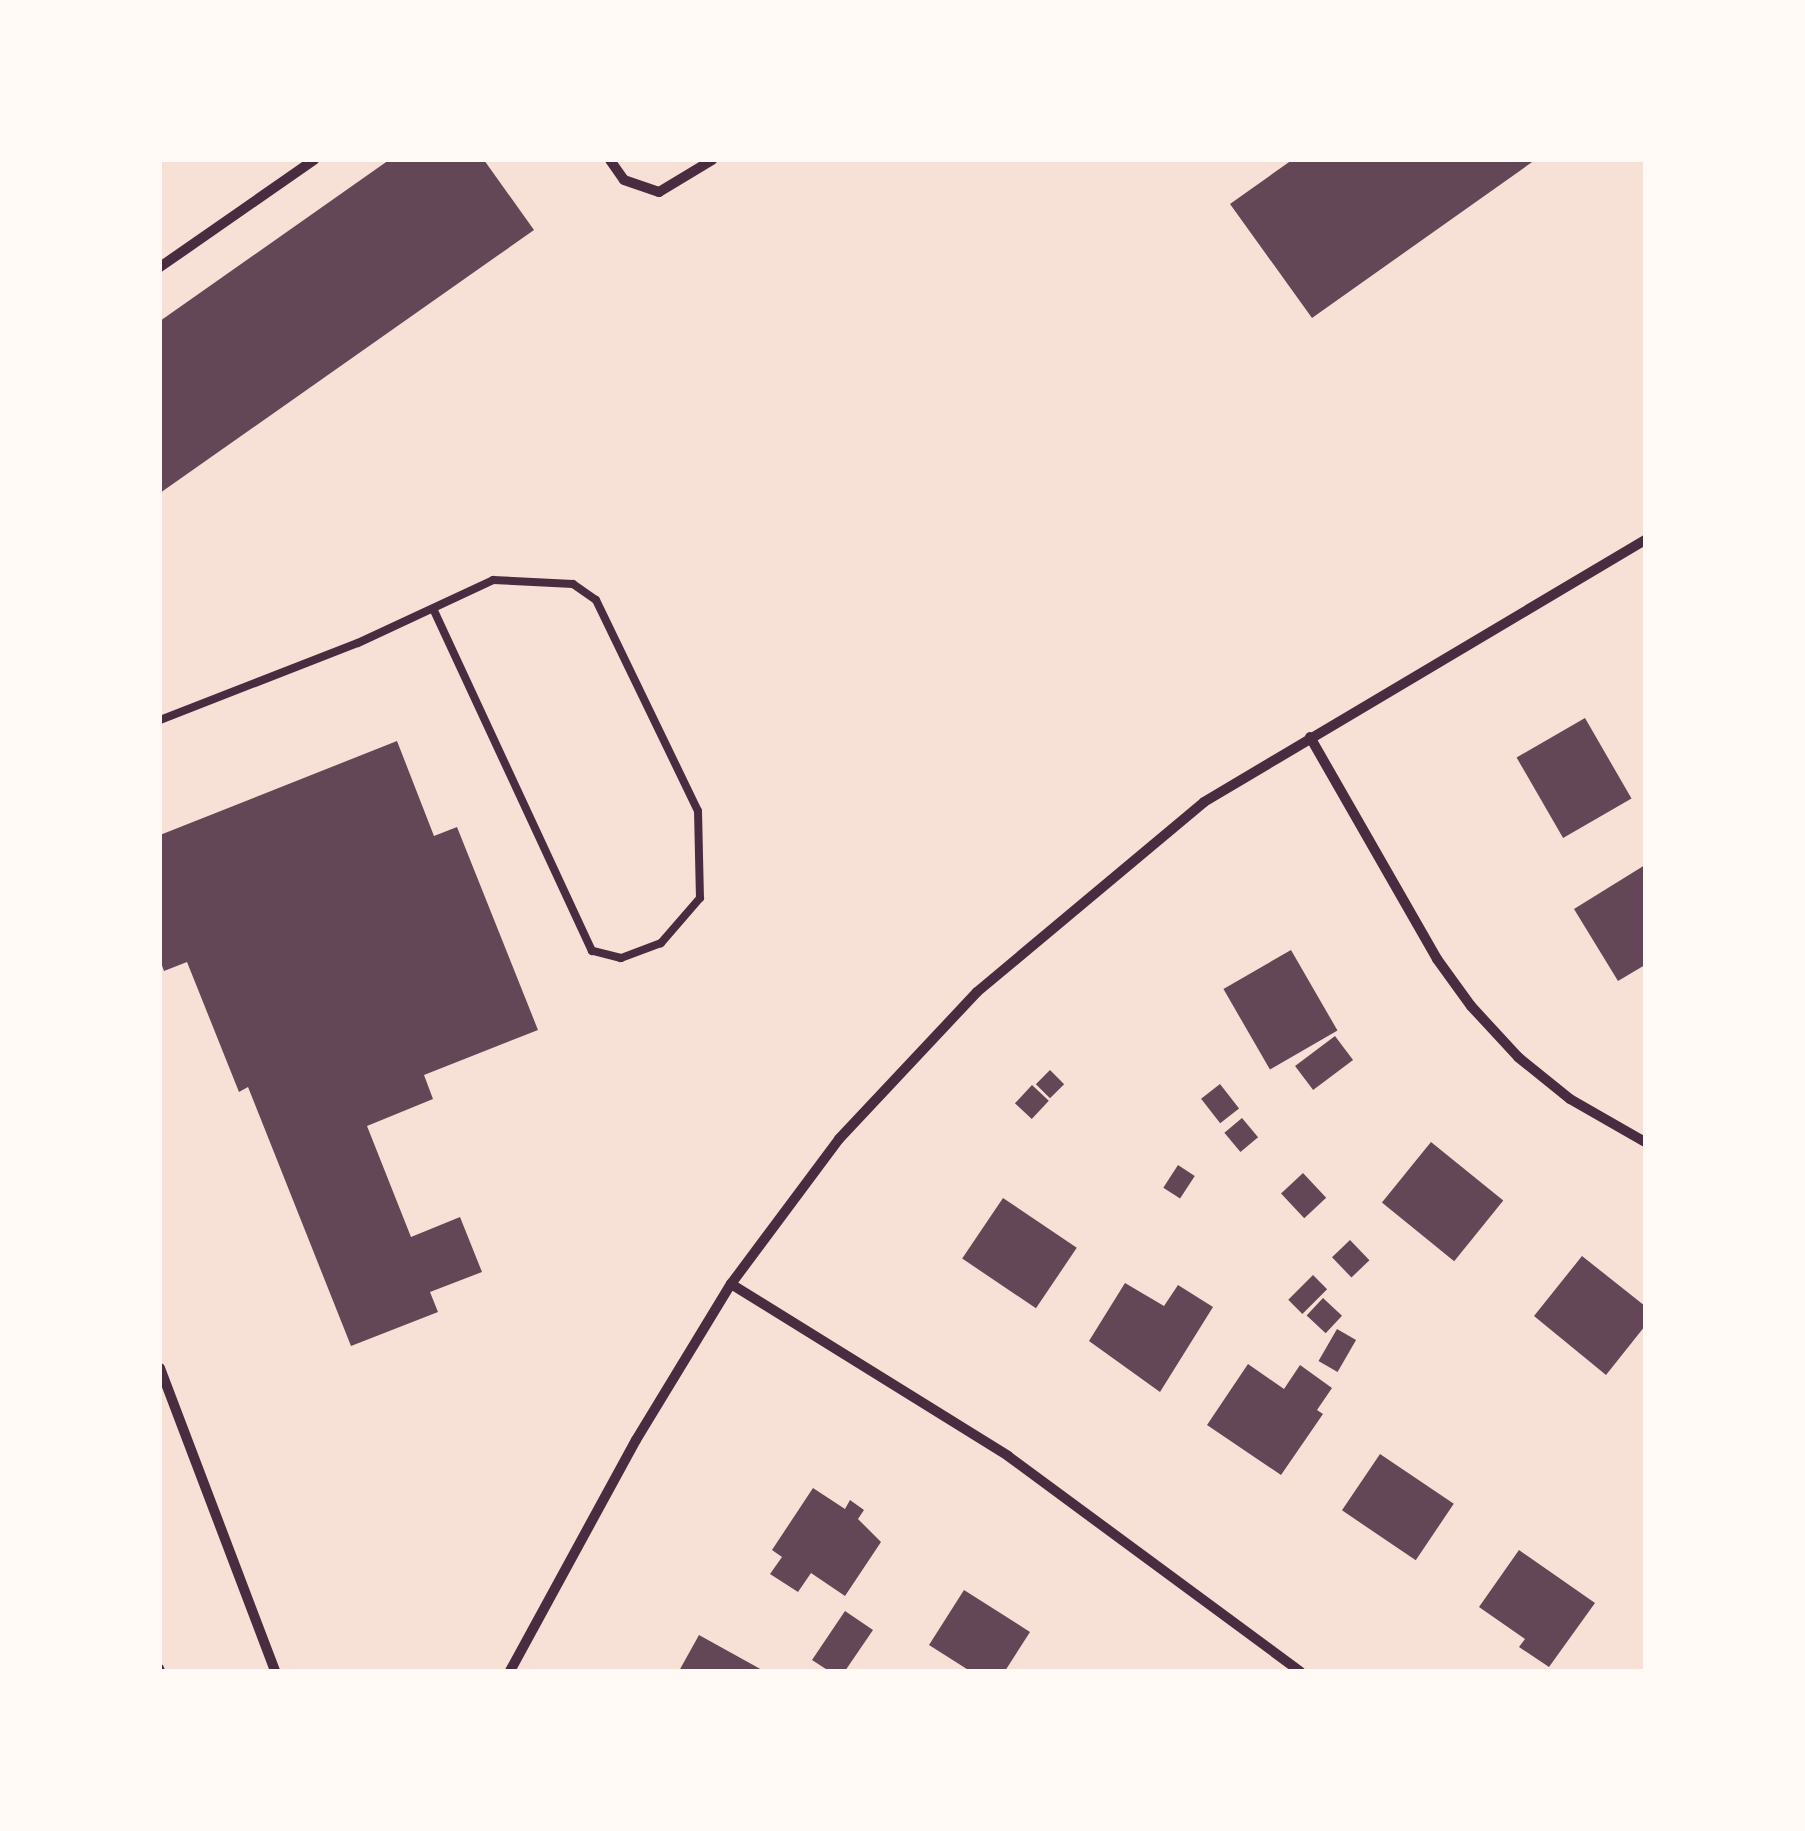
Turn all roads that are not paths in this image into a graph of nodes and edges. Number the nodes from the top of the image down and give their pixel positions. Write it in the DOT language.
graph roads {
  1 [pos="314,160"];
  2 [pos="610,160"];
  3 [pos="712,160"];
  4 [pos="160,267"];
  5 [pos="1645,540"];
  6 [pos="433,609"];
  7 [pos="160,720"];
  8 [pos="1310,737"];
  9 [pos="1645,1142"];
  10 [pos="731,1284"];
  11 [pos="160,1368"];
  12 [pos="164,1390"];
  13 [pos="275,1671"];
  14 [pos="510,1671"];
  15 [pos="1300,1671"];
  1 -- 4 [label="street"];
  2 -- 3 [label="street"];
  5 -- 8 [label="street"];
  6 -- 6 [label="lane"];
  6 -- 7 [label="lane"];
  8 -- 9 [label="street"];
  8 -- 10 [label="street"];
  10 -- 14 [label="street"];
  10 -- 15 [label="street"];
  11 -- 12 [label="street"];
  12 -- 13 [label="street"];
}
